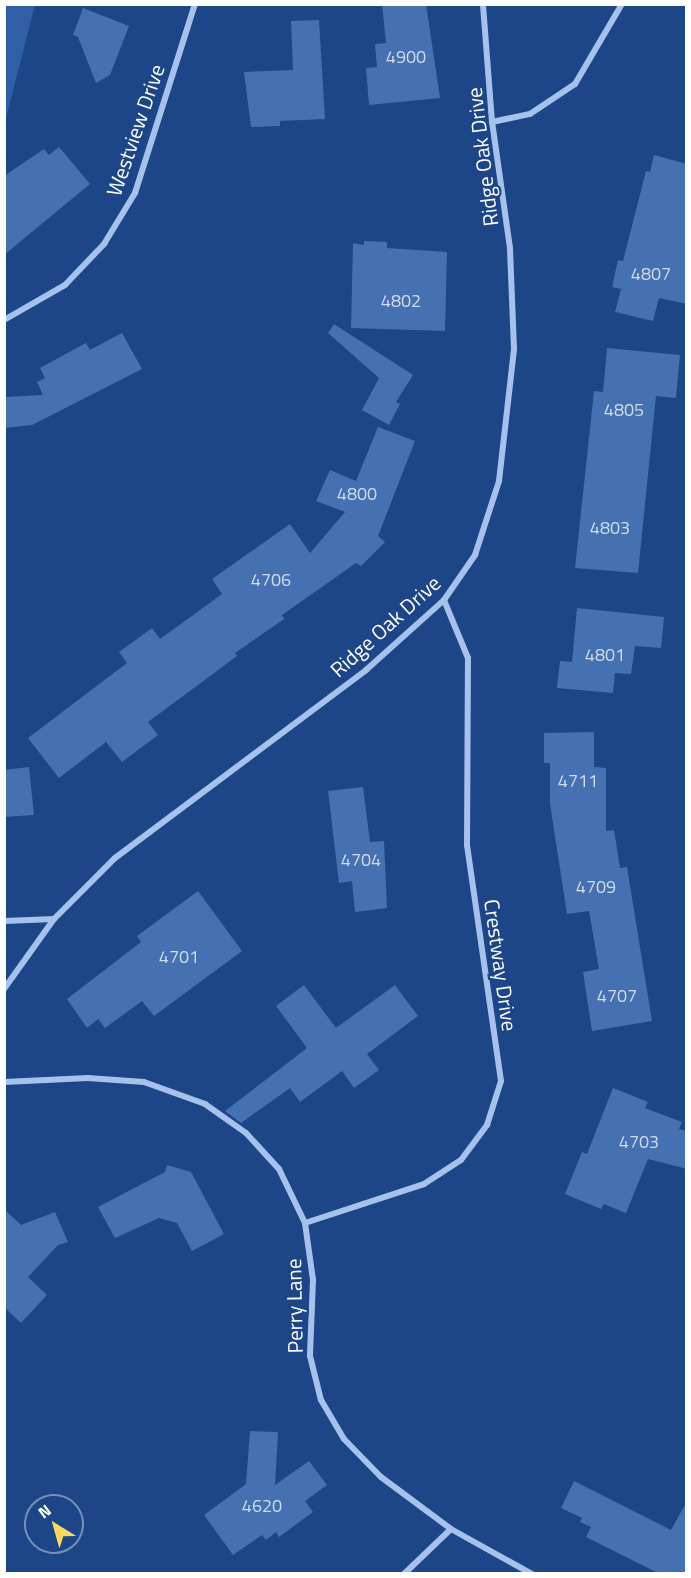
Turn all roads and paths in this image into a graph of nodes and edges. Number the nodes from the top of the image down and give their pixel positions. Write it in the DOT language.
graph roads {
  1 [pos="195,4"];
  2 [pos="483,4"];
  3 [pos="622,4"];
  4 [pos="492,122"];
  5 [pos="4,320"];
  6 [pos="444,600"];
  7 [pos="54,919"];
  8 [pos="4,921"];
  9 [pos="4,989"];
  10 [pos="4,1082"];
  11 [pos="305,1223"];
  12 [pos="451,1528"];
  13 [pos="404,1574"];
  14 [pos="532,1574"];
  1 -- 5 [label="street, Westview Drive"];
  2 -- 4 [label="street, Ridge Oak Drive"];
  3 -- 4 [label="street"];
  4 -- 6 [label="street, Ridge Oak Drive"];
  6 -- 7 [label="street, Ridge Oak Drive"];
  6 -- 11 [label="street, Crestway Drive"];
  7 -- 8 [label="street"];
  7 -- 9 [label="street, Ridge Oak Drive"];
  10 -- 11 [label="street, Perry Lane"];
  11 -- 12 [label="street, Perry Lane"];
  12 -- 13 [label="street"];
  12 -- 14 [label="street, Perry Lane"];
}
